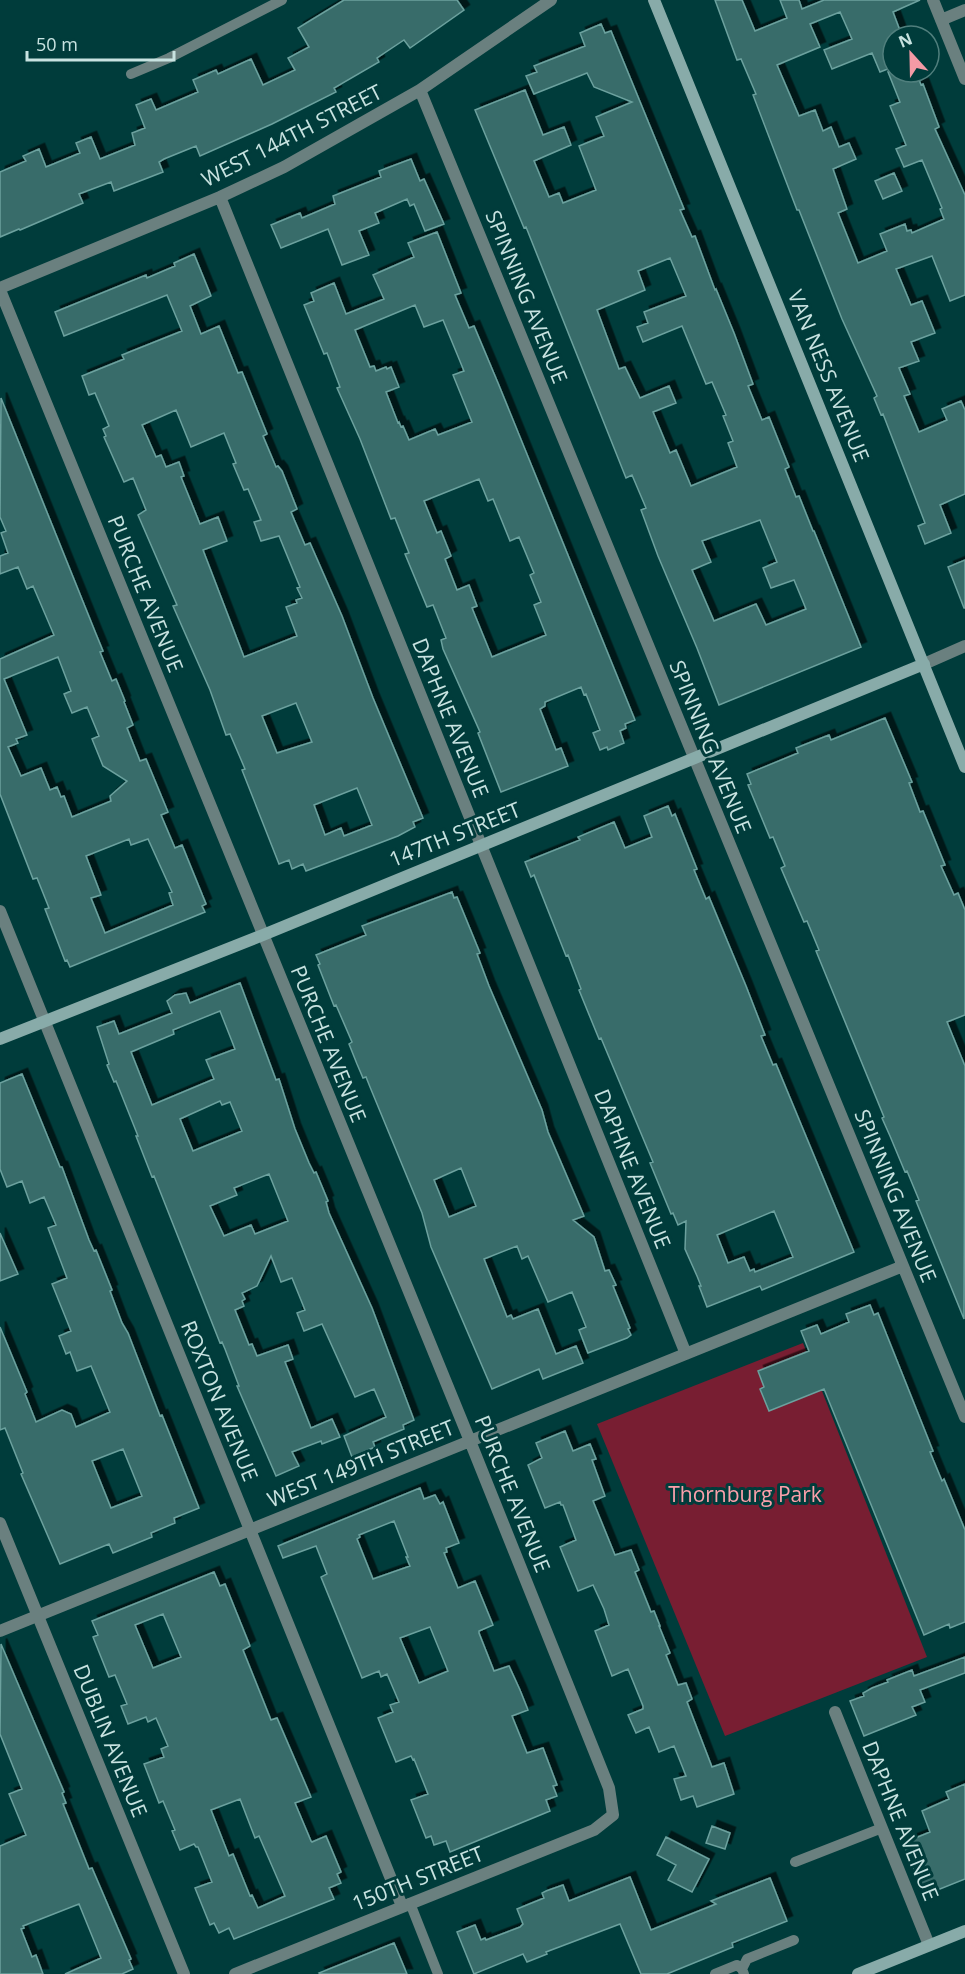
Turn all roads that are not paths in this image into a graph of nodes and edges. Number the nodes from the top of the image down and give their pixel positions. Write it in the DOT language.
graph roads {
  1 [pos="282,0"];
  2 [pos="551,0"];
  3 [pos="654,0"];
  4 [pos="933,0"];
  5 [pos="965,10"];
  6 [pos="941,20"];
  7 [pos="131,74"];
  8 [pos="965,79"];
  9 [pos="420,90"];
  10 [pos="220,197"];
  11 [pos="0,289"];
  12 [pos="965,646"];
  13 [pos="924,664"];
  14 [pos="694,759"];
  15 [pos="965,767"];
  16 [pos="480,845"];
  17 [pos="0,911"];
  18 [pos="263,935"];
  19 [pos="44,1021"];
  20 [pos="0,1039"];
  21 [pos="903,1266"];
  22 [pos="686,1354"];
  23 [pos="965,1418"];
  24 [pos="470,1441"];
  25 [pos="0,1524"];
  26 [pos="250,1530"];
  27 [pos="38,1616"];
  28 [pos="0,1631"];
  29 [pos="835,1712"];
  30 [pos="613,1815"];
  31 [pos="882,1828"];
  32 [pos="795,1862"];
  33 [pos="406,1904"];
  34 [pos="965,1931"];
  35 [pos="794,1940"];
  36 [pos="929,1945"];
  37 [pos="743,1972"];
  38 [pos="184,1974"];
  39 [pos="235,1974"];
  40 [pos="438,1974"];
  41 [pos="715,1974"];
  42 [pos="858,1974"];
  1 -- 7 [label="lane"];
  2 -- 9 [label="street, WEST 144TH STREET"];
  3 -- 13 [label="street, VAN NESS AVENUE"];
  4 -- 6 [label="street"];
  5 -- 6 [label="street"];
  6 -- 8 [label="street"];
  9 -- 10 [label="street, WEST 144TH STREET"];
  9 -- 14 [label="street, SPINNING AVENUE"];
  10 -- 11 [label="street, WEST 144TH STREET"];
  10 -- 16 [label="street, DAPHNE AVENUE"];
  11 -- 18 [label="street, PURCHE AVENUE"];
  12 -- 13 [label="street"];
  13 -- 14 [label="street, 147TH STREET"];
  13 -- 15 [label="street, VAN NESS AVENUE"];
  14 -- 16 [label="street, 147TH STREET"];
  14 -- 21 [label="street, SPINNING AVENUE"];
  16 -- 18 [label="street, 147TH STREET"];
  16 -- 22 [label="street, DAPHNE AVENUE"];
  17 -- 19 [label="street, ROXTON AVENUE"];
  18 -- 19 [label="street, 147TH STREET"];
  18 -- 24 [label="street, PURCHE AVENUE"];
  19 -- 20 [label="street, 147TH STREET"];
  19 -- 26 [label="street, ROXTON AVENUE"];
  21 -- 22 [label="street, WEST 149TH STREET"];
  21 -- 23 [label="street, SPINNING AVENUE"];
  22 -- 24 [label="street, WEST 149TH STREET"];
  24 -- 26 [label="street, WEST 149TH STREET"];
  24 -- 30 [label="street, PURCHE AVENUE"];
  25 -- 27 [label="street, DUBLIN AVENUE"];
  26 -- 27 [label="street, WEST 149TH STREET"];
  26 -- 33 [label="street, ROXTON AVENUE"];
  27 -- 28 [label="street, WEST 149TH STREET"];
  27 -- 38 [label="street, DUBLIN AVENUE"];
  29 -- 31 [label="street, DAPHNE AVENUE"];
  30 -- 33 [label="street, 150TH STREET"];
  31 -- 32 [label="lane"];
  31 -- 36 [label="street, DAPHNE AVENUE"];
  33 -- 39 [label="street, 150TH STREET"];
  33 -- 40 [label="lane"];
  34 -- 36 [label="street"];
  35 -- 37 [label="lane"];
  36 -- 42 [label="street"];
  37 -- 41 [label="lane"];
}
